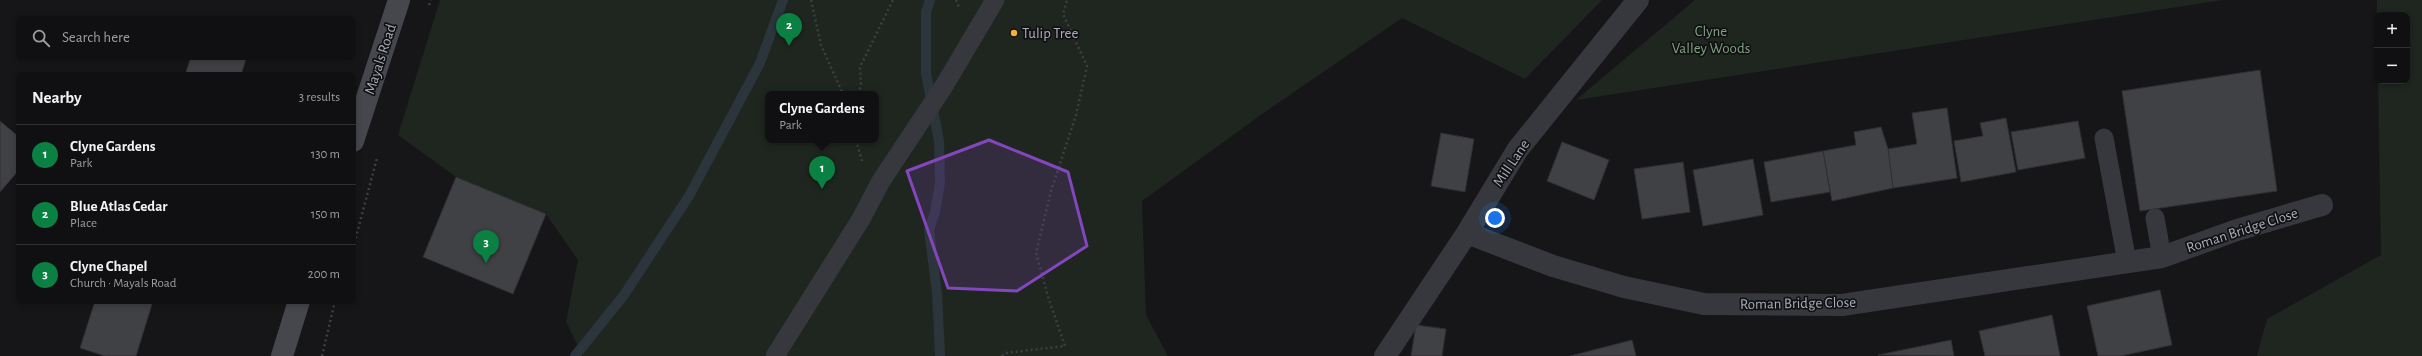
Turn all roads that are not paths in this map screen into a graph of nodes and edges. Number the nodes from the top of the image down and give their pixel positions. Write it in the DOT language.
graph roads {
  1 [pos="399,0"];
  2 [pos="995,0"];
  3 [pos="1638,0"];
  4 [pos="356,132"];
  5 [pos="2104,138"];
  6 [pos="2322,205"];
  7 [pos="2155,218"];
  8 [pos="1467,233"];
  9 [pos="2162,257"];
  10 [pos="2127,262"];
  11 [pos="298,304"];
  12 [pos="282,356"];
  13 [pos="775,356"];
  14 [pos="1385,356"];
  1 -- 4 [label="main road, Mayals Road"];
  2 -- 13 [label="lane"];
  3 -- 8 [label="street, Mill Lane"];
  5 -- 10 [label="lane"];
  6 -- 9 [label="street, Roman Bridge Close"];
  7 -- 9 [label="lane"];
  8 -- 10 [label="street, Roman Bridge Close"];
  8 -- 14 [label="street, Mill Lane"];
  9 -- 10 [label="street, Roman Bridge Close"];
  11 -- 12 [label="main road"];
}
